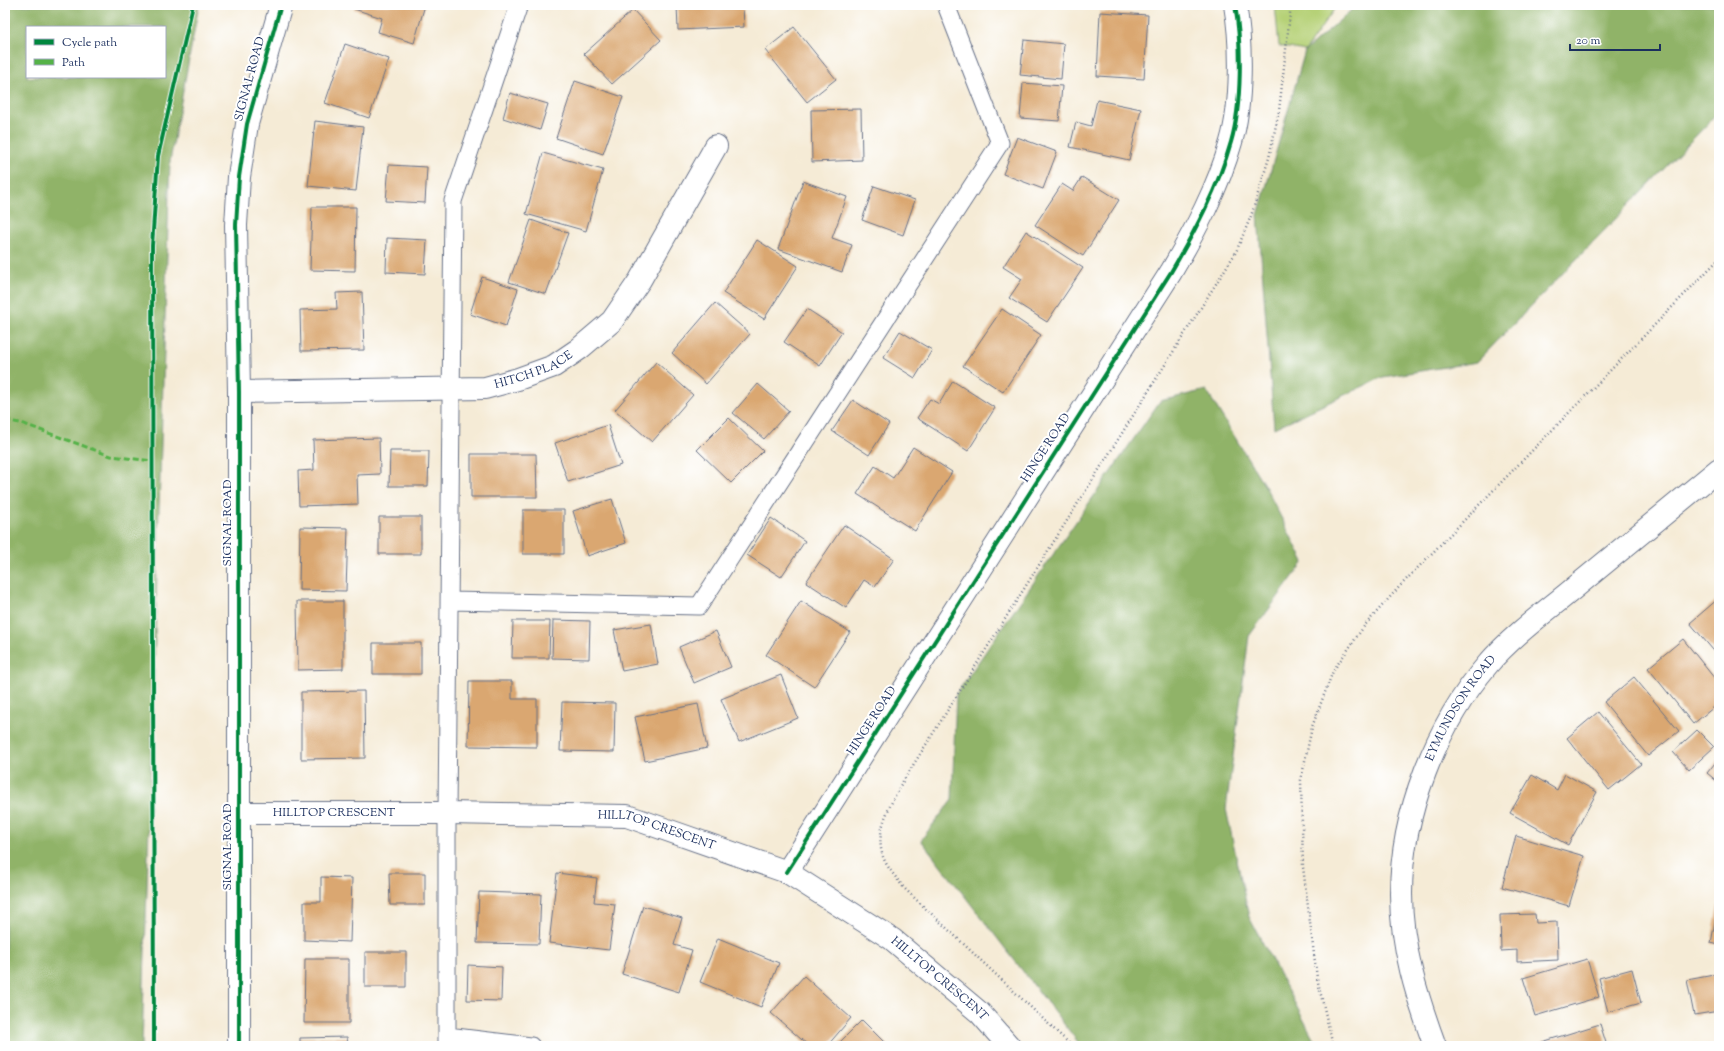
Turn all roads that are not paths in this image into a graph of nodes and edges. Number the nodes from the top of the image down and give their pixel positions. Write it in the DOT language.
graph roads {
  1 [pos="281,5"];
  2 [pos="519,5"];
  3 [pos="946,5"];
  4 [pos="1235,5"];
  5 [pos="716,146"];
  6 [pos="451,388"];
  7 [pos="239,392"];
  8 [pos="1719,469"];
  9 [pos="449,601"];
  10 [pos="237,813"];
  11 [pos="447,813"];
  12 [pos="787,872"];
  13 [pos="447,1041"];
  14 [pos="239,1046"];
  15 [pos="531,1046"];
  16 [pos="1009,1046"];
  17 [pos="1435,1046"];
  1 -- 7 [label="street, SIGNAL ROAD"];
  2 -- 6 [label="lane"];
  3 -- 9 [label="lane"];
  4 -- 12 [label="street, HINGE ROAD"];
  5 -- 6 [label="street, HITCH PLACE"];
  6 -- 7 [label="street, HITCH PLACE"];
  6 -- 9 [label="lane"];
  7 -- 10 [label="street, SIGNAL ROAD"];
  8 -- 17 [label="street, EYMUNDSON ROAD"];
  9 -- 11 [label="lane"];
  10 -- 11 [label="street, HILLTOP CRESCENT"];
  10 -- 14 [label="street, SIGNAL ROAD"];
  11 -- 12 [label="street, HILLTOP CRESCENT"];
  11 -- 13 [label="lane"];
  12 -- 16 [label="street, HILLTOP CRESCENT"];
  13 -- 15 [label="lane"];
}
